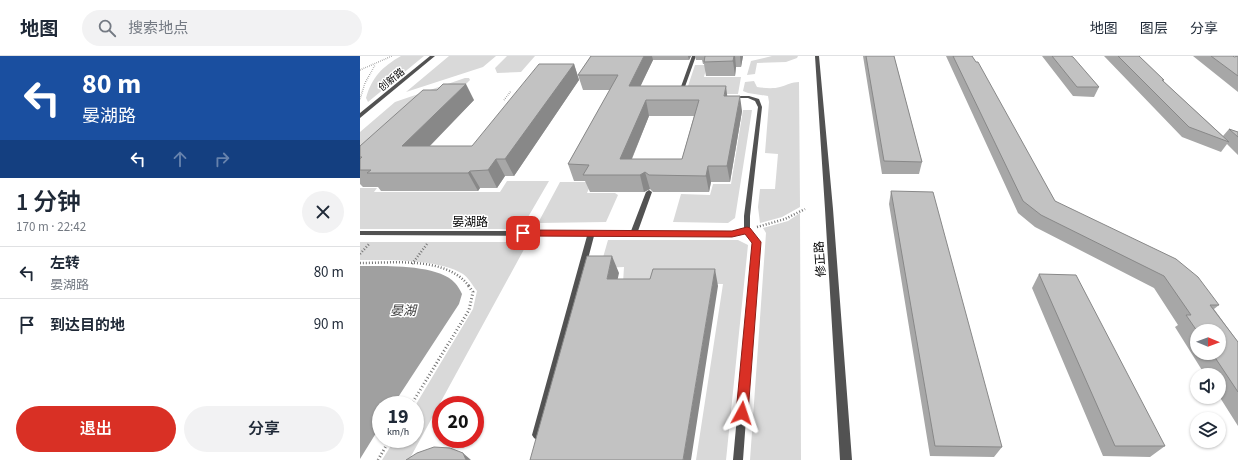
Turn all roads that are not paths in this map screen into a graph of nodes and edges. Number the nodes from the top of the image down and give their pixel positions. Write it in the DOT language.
graph roads {
  1 [pos="433,56"];
  2 [pos="694,56"];
  3 [pos="817,56"];
  4 [pos="687,97"];
  5 [pos="726,97"];
  6 [pos="360,116"];
  7 [pos="649,192"];
  8 [pos="747,230"];
  9 [pos="360,233"];
  10 [pos="591,233"];
  11 [pos="634,234"];
  12 [pos="534,445"];
  13 [pos="738,460"];
  14 [pos="846,460"];
  1 -- 6 [label="lane, 创新路"];
  2 -- 4 [label="lane"];
  3 -- 14 [label="street, 修正路"];
  5 -- 8 [label="lane"];
  7 -- 11 [label="lane"];
  8 -- 11 [label="lane, 晏湖路"];
  8 -- 13 [label="lane"];
  9 -- 10 [label="lane, 晏湖路"];
  10 -- 11 [label="lane, 晏湖路"];
  10 -- 12 [label="lane"];
}
